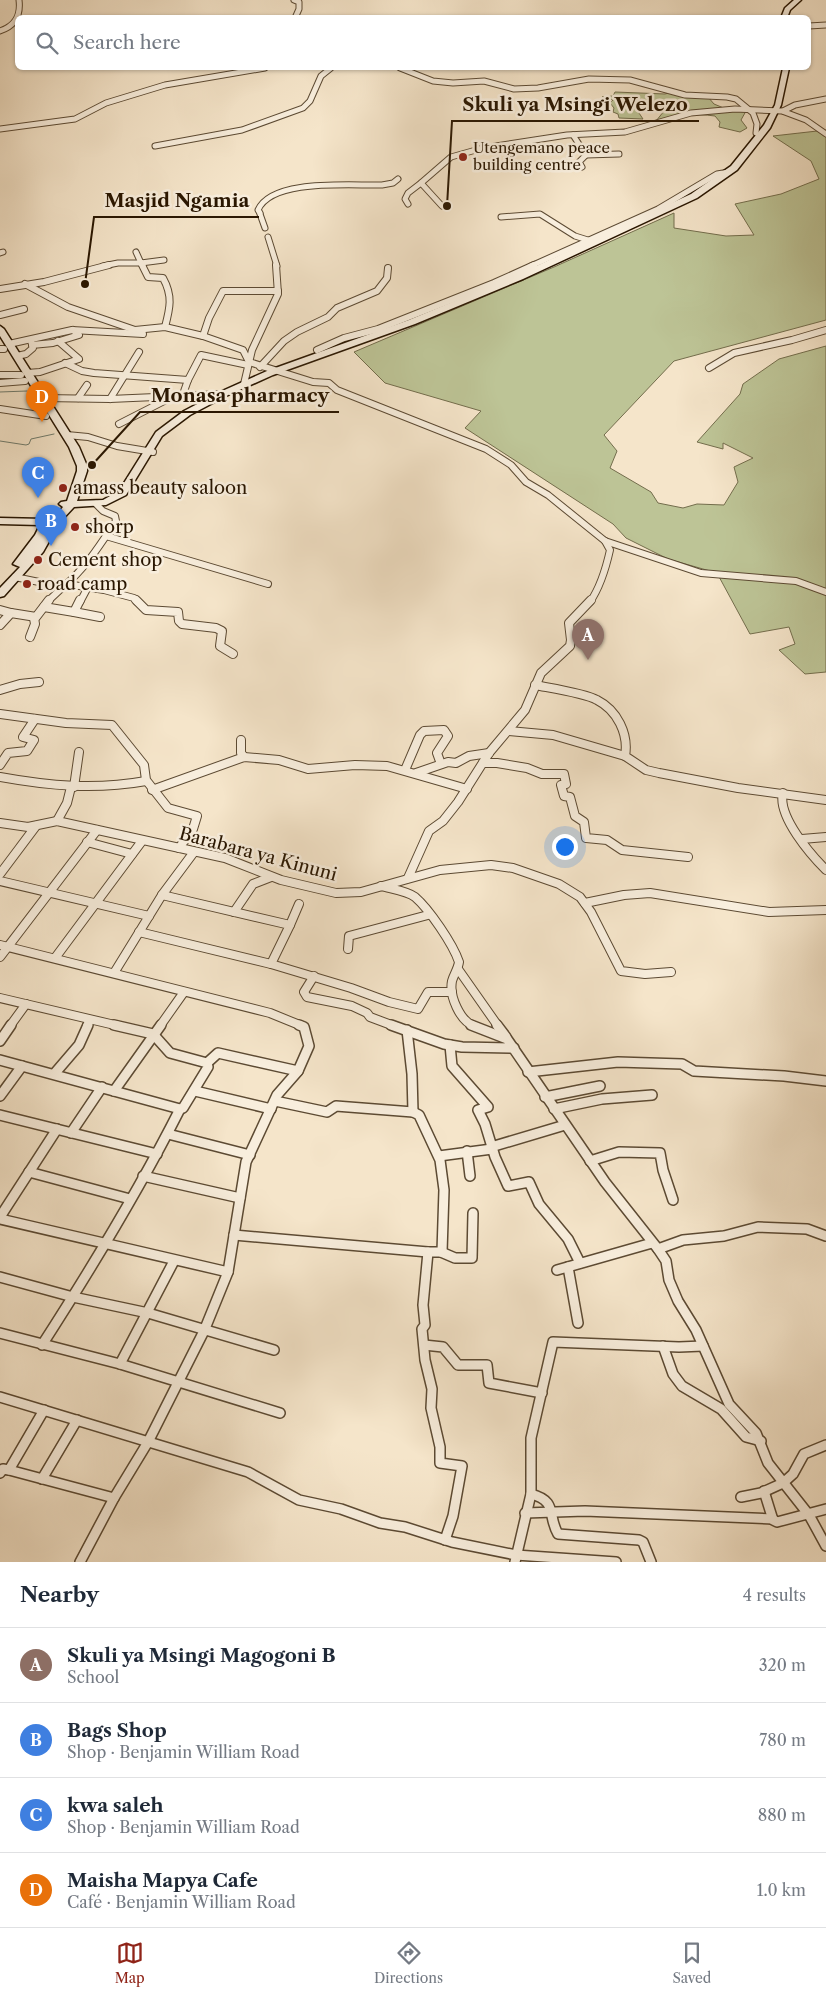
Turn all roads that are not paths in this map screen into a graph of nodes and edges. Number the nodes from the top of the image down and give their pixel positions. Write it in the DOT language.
graph roads {
  1 [pos="19,0"];
  2 [pos="294,0"];
  3 [pos="795,0"];
  4 [pos="18,15"];
  5 [pos="296,15"];
  6 [pos="785,15"];
  7 [pos="15,22"];
  8 [pos="826,25"];
  9 [pos="811,26"];
  10 [pos="0,31"];
  11 [pos="253,70"];
  12 [pos="328,70"];
  13 [pos="405,70"];
  14 [pos="786,70"];
  15 [pos="826,99"];
  16 [pos="750,110"];
  17 [pos="778,111"];
  18 [pos="0,129"];
  19 [pos="756,133"];
  20 [pos="826,134"];
  21 [pos="572,135"];
  22 [pos="494,145"];
  23 [pos="155,146"];
  24 [pos="499,153"];
  25 [pos="619,154"];
  26 [pos="586,155"];
  27 [pos="582,168"];
  28 [pos="729,172"];
  29 [pos="398,178"];
  30 [pos="421,183"];
  31 [pos="408,204"];
  32 [pos="442,206"];
  33 [pos="500,217"];
  34 [pos="589,240"];
  35 [pos="598,242"];
  36 [pos="136,252"];
  37 [pos="164,260"];
  38 [pos="141,263"];
  39 [pos="388,268"];
  40 [pos="24,284"];
  41 [pos="0,289"];
  42 [pos="278,292"];
  43 [pos="24,309"];
  44 [pos="0,315"];
  45 [pos="165,327"];
  46 [pos="0,329"];
  47 [pos="150,329"];
  48 [pos="72,330"];
  49 [pos="826,330"];
  50 [pos="203,336"];
  51 [pos="58,341"];
  52 [pos="32,342"];
  53 [pos="3,346"];
  54 [pos="317,350"];
  55 [pos="139,352"];
  56 [pos="17,356"];
  57 [pos="65,363"];
  58 [pos="249,363"];
  59 [pos="260,367"];
  60 [pos="709,368"];
  61 [pos="275,371"];
  62 [pos="0,375"];
  63 [pos="24,376"];
  64 [pos="124,376"];
  65 [pos="188,380"];
  66 [pos="0,383"];
  67 [pos="244,384"];
  68 [pos="87,385"];
  69 [pos="223,394"];
  70 [pos="172,397"];
  71 [pos="182,397"];
  72 [pos="43,398"];
  73 [pos="78,398"];
  74 [pos="110,399"];
  75 [pos="0,410"];
  76 [pos="46,416"];
  77 [pos="119,424"];
  78 [pos="67,435"];
  79 [pos="150,452"];
  80 [pos="67,505"];
  81 [pos="97,505"];
  82 [pos="0,522"];
  83 [pos="50,524"];
  84 [pos="106,536"];
  85 [pos="605,541"];
  86 [pos="15,577"];
  87 [pos="268,584"];
  88 [pos="0,586"];
  89 [pos="65,586"];
  90 [pos="88,587"];
  91 [pos="826,592"];
  92 [pos="0,594"];
  93 [pos="44,607"];
  94 [pos="0,610"];
  95 [pos="74,612"];
  96 [pos="11,613"];
  97 [pos="100,617"];
  98 [pos="34,618"];
  99 [pos="0,625"];
  100 [pos="30,637"];
  101 [pos="233,654"];
  102 [pos="39,682"];
  103 [pos="535,685"];
  104 [pos="0,690"];
  105 [pos="0,715"];
  106 [pos="36,719"];
  107 [pos="509,731"];
  108 [pos="241,740"];
  109 [pos="79,752"];
  110 [pos="488,753"];
  111 [pos="625,756"];
  112 [pos="244,757"];
  113 [pos="482,763"];
  114 [pos="441,764"];
  115 [pos="0,765"];
  116 [pos="404,770"];
  117 [pos="416,773"];
  118 [pos="0,777"];
  119 [pos="146,781"];
  120 [pos="72,787"];
  121 [pos="467,789"];
  122 [pos="152,790"];
  123 [pos="783,793"];
  124 [pos="826,800"];
  125 [pos="57,821"];
  126 [pos="0,823"];
  127 [pos="36,826"];
  128 [pos="97,830"];
  129 [pos="119,835"];
  130 [pos="826,837"];
  131 [pos="802,839"];
  132 [pos="142,841"];
  133 [pos="86,842"];
  134 [pos="109,848"];
  135 [pos="178,848"];
  136 [pos="194,852"];
  137 [pos="132,854"];
  138 [pos="688,857"];
  139 [pos="826,870"];
  140 [pos="0,874"];
  141 [pos="271,876"];
  142 [pos="408,878"];
  143 [pos="0,881"];
  144 [pos="381,886"];
  145 [pos="49,891"];
  146 [pos="162,895"];
  147 [pos="96,903"];
  148 [pos="585,903"];
  149 [pos="299,904"];
  150 [pos="826,910"];
  151 [pos="234,912"];
  152 [pos="428,915"];
  153 [pos="150,916"];
  154 [pos="290,925"];
  155 [pos="139,932"];
  156 [pos="4,946"];
  157 [pos="348,949"];
  158 [pos="0,957"];
  159 [pos="55,958"];
  160 [pos="271,964"];
  161 [pos="458,969"];
  162 [pos="671,972"];
  163 [pos="114,973"];
  164 [pos="314,976"];
  165 [pos="184,992"];
  166 [pos="452,992"];
  167 [pos="0,998"];
  168 [pos="26,1004"];
  169 [pos="90,1020"];
  170 [pos="407,1030"];
  171 [pos="153,1034"];
  172 [pos="507,1039"];
  173 [pos="0,1041"];
  174 [pos="450,1044"];
  175 [pos="514,1048"];
  176 [pos="0,1060"];
  177 [pos="207,1062"];
  178 [pos="22,1066"];
  179 [pos="298,1071"];
  180 [pos="528,1072"];
  181 [pos="54,1073"];
  182 [pos="826,1081"];
  183 [pos="600,1086"];
  184 [pos="102,1087"];
  185 [pos="114,1091"];
  186 [pos="195,1092"];
  187 [pos="652,1095"];
  188 [pos="0,1096"];
  189 [pos="545,1097"];
  190 [pos="273,1105"];
  191 [pos="180,1109"];
  192 [pos="554,1110"];
  193 [pos="413,1112"];
  194 [pos="0,1115"];
  195 [pos="565,1125"];
  196 [pos="57,1130"];
  197 [pos="71,1133"];
  198 [pos="168,1134"];
  199 [pos="491,1148"];
  200 [pos="467,1151"];
  201 [pos="157,1154"];
  202 [pos="250,1155"];
  203 [pos="439,1156"];
  204 [pos="590,1161"];
  205 [pos="30,1172"];
  206 [pos="144,1176"];
  207 [pos="470,1176"];
  208 [pos="240,1198"];
  209 [pos="130,1199"];
  210 [pos="673,1200"];
  211 [pos="473,1214"];
  212 [pos="0,1218"];
  213 [pos="234,1235"];
  214 [pos="826,1236"];
  215 [pos="103,1244"];
  216 [pos="655,1246"];
  217 [pos="428,1252"];
  218 [pos="441,1252"];
  219 [pos="174,1261"];
  220 [pos="580,1263"];
  221 [pos="568,1267"];
  222 [pos="557,1270"];
  223 [pos="228,1272"];
  224 [pos="0,1277"];
  225 [pos="73,1297"];
  226 [pos="148,1313"];
  227 [pos="578,1323"];
  228 [pos="204,1331"];
  229 [pos="0,1333"];
  230 [pos="42,1345"];
  231 [pos="424,1345"];
  232 [pos="663,1346"];
  233 [pos="704,1346"];
  234 [pos="274,1350"];
  235 [pos="120,1364"];
  236 [pos="179,1381"];
  237 [pos="542,1393"];
  238 [pos="0,1397"];
  239 [pos="44,1410"];
  240 [pos="280,1413"];
  241 [pos="77,1420"];
  242 [pos="761,1441"];
  243 [pos="148,1442"];
  244 [pos="826,1445"];
  245 [pos="3,1470"];
  246 [pos="42,1479"];
  247 [pos="783,1483"];
  248 [pos="764,1491"];
  249 [pos="531,1494"];
  250 [pos="741,1497"];
  251 [pos="114,1498"];
  252 [pos="826,1509"];
  253 [pos="553,1513"];
  254 [pos="526,1514"];
  255 [pos="809,1515"];
  256 [pos="773,1519"];
  257 [pos="445,1540"];
  258 [pos="826,1546"];
  259 [pos="515,1559"];
  260 [pos="80,1562"];
  261 [pos="616,1562"];
  262 [pos="651,1562"];
  1 -- 4 [label="street"];
  2 -- 5 [label="street"];
  3 -- 6 [label="main road"];
  7 -- 10 [label="street"];
  8 -- 9 [label="street"];
  11 -- 18 [label="street"];
  12 -- 23 [label="street"];
  13 -- 16 [label="street"];
  14 -- 17 [label="main road"];
  15 -- 17 [label="street"];
  16 -- 17 [label="street"];
  16 -- 19 [label="street"];
  16 -- 21 [label="street"];
  17 -- 20 [label="street"];
  17 -- 28 [label="main road"];
  21 -- 22 [label="street"];
  21 -- 26 [label="street"];
  22 -- 24 [label="street"];
  22 -- 30 [label="street"];
  25 -- 26 [label="street"];
  26 -- 27 [label="street"];
  28 -- 34 [label="street"];
  28 -- 35 [label="main road"];
  29 -- 42 [label="street"];
  30 -- 31 [label="street"];
  30 -- 32 [label="street"];
  33 -- 34 [label="street"];
  34 -- 35 [label="street"];
  34 -- 54 [label="street"];
  35 -- 61 [label="main road"];
  36 -- 38 [label="street"];
  37 -- 38 [label="street"];
  38 -- 40 [label="street"];
  38 -- 45 [label="street"];
  39 -- 59 [label="street"];
  40 -- 41 [label="street"];
  40 -- 47 [label="street"];
  42 -- 50 [label="street"];
  42 -- 58 [label="street"];
  43 -- 44 [label="street"];
  45 -- 47 [label="street"];
  45 -- 50 [label="street"];
  46 -- 53 [label="main road"];
  47 -- 48 [label="street"];
  48 -- 51 [label="street"];
  48 -- 52 [label="street"];
  49 -- 60 [label="street"];
  50 -- 58 [label="street"];
  51 -- 52 [label="street"];
  51 -- 57 [label="street"];
  52 -- 53 [label="street"];
  52 -- 56 [label="street"];
  53 -- 56 [label="main road"];
  53 -- 63 [label="main road"];
  55 -- 64 [label="street"];
  56 -- 63 [label="main road"];
  57 -- 63 [label="street"];
  57 -- 64 [label="street"];
  58 -- 59 [label="street"];
  58 -- 65 [label="street"];
  58 -- 67 [label="street"];
  59 -- 61 [label="street"];
  61 -- 67 [label="main road"];
  61 -- 85 [label="street"];
  62 -- 63 [label="street"];
  63 -- 66 [label="street"];
  63 -- 72 [label="main road"];
  63 -- 76 [label="main road"];
  64 -- 65 [label="street"];
  64 -- 74 [label="street"];
  65 -- 71 [label="street"];
  67 -- 69 [label="main road"];
  68 -- 73 [label="street"];
  69 -- 71 [label="street"];
  69 -- 79 [label="main road"];
  70 -- 71 [label="street"];
  70 -- 74 [label="street"];
  70 -- 77 [label="street"];
  72 -- 73 [label="street"];
  72 -- 78 [label="main road"];
  73 -- 74 [label="street"];
  75 -- 76 [label="street"];
  76 -- 80 [label="main road"];
  78 -- 79 [label="street"];
  78 -- 80 [label="main road"];
  79 -- 81 [label="main road"];
  80 -- 81 [label="main road"];
  80 -- 83 [label="main road"];
  81 -- 84 [label="street"];
  82 -- 83 [label="main road"];
  83 -- 86 [label="main road"];
  83 -- 88 [label="main road"];
  84 -- 87 [label="street"];
  84 -- 89 [label="street"];
  85 -- 91 [label="street"];
  85 -- 103 [label="street"];
  86 -- 89 [label="street"];
  86 -- 92 [label="main road"];
  89 -- 90 [label="street"];
  89 -- 93 [label="street"];
  90 -- 95 [label="street"];
  90 -- 101 [label="street"];
  93 -- 95 [label="street"];
  93 -- 98 [label="street"];
  94 -- 96 [label="street"];
  95 -- 97 [label="street"];
  96 -- 98 [label="street"];
  96 -- 99 [label="street"];
  98 -- 100 [label="street"];
  102 -- 104 [label="street"];
  103 -- 107 [label="street"];
  103 -- 111 [label="street"];
  105 -- 106 [label="street"];
  106 -- 115 [label="street"];
  106 -- 119 [label="street"];
  107 -- 110 [label="street"];
  107 -- 111 [label="street"];
  108 -- 112 [label="street"];
  109 -- 120 [label="street"];
  110 -- 113 [label="street"];
  110 -- 114 [label="street"];
  111 -- 123 [label="street"];
  112 -- 116 [label="street"];
  112 -- 122 [label="street"];
  113 -- 121 [label="street"];
  113 -- 138 [label="street"];
  114 -- 116 [label="street"];
  114 -- 117 [label="street"];
  116 -- 117 [label="street"];
  117 -- 121 [label="street"];
  118 -- 120 [label="street"];
  119 -- 120 [label="street"];
  119 -- 122 [label="street"];
  120 -- 125 [label="street"];
  121 -- 142 [label="street"];
  122 -- 135 [label="street"];
  123 -- 124 [label="street"];
  123 -- 131 [label="street"];
  125 -- 127 [label="street, Barabara ya Kinuni"];
  125 -- 128 [label="street, Barabara ya Kinuni"];
  126 -- 127 [label="street, Barabara ya Kinuni"];
  127 -- 140 [label="street"];
  128 -- 129 [label="street, Barabara ya Kinuni"];
  128 -- 133 [label="street"];
  129 -- 132 [label="street, Barabara ya Kinuni"];
  129 -- 134 [label="street"];
  130 -- 131 [label="street"];
  131 -- 139 [label="street"];
  132 -- 135 [label="street, Barabara ya Kinuni"];
  132 -- 137 [label="street"];
  133 -- 134 [label="street"];
  133 -- 145 [label="street"];
  134 -- 137 [label="street"];
  135 -- 136 [label="street, Barabara ya Kinuni"];
  136 -- 141 [label="street, Barabara ya Kinuni"];
  136 -- 146 [label="street"];
  137 -- 147 [label="street"];
  141 -- 144 [label="street, Barabara ya Kinuni"];
  141 -- 151 [label="street"];
  142 -- 144 [label="street, Barabara ya Kinuni"];
  142 -- 148 [label="street, Barabara ya Kinuni"];
  143 -- 145 [label="street"];
  144 -- 152 [label="street"];
  145 -- 147 [label="street"];
  145 -- 156 [label="street"];
  146 -- 151 [label="street"];
  146 -- 153 [label="street"];
  147 -- 153 [label="street"];
  147 -- 159 [label="street"];
  148 -- 150 [label="street"];
  148 -- 162 [label="street"];
  149 -- 154 [label="street"];
  151 -- 154 [label="street"];
  152 -- 157 [label="street"];
  152 -- 161 [label="street"];
  153 -- 155 [label="street"];
  154 -- 160 [label="street"];
  155 -- 160 [label="street"];
  155 -- 163 [label="street"];
  156 -- 158 [label="street"];
  156 -- 159 [label="street"];
  159 -- 163 [label="street"];
  160 -- 164 [label="street"];
  161 -- 166 [label="street"];
  161 -- 172 [label="street"];
  163 -- 165 [label="street"];
  164 -- 166 [label="street"];
  164 -- 170 [label="street"];
  165 -- 171 [label="street"];
  165 -- 179 [label="street"];
  166 -- 172 [label="street"];
  167 -- 168 [label="street"];
  168 -- 169 [label="street"];
  168 -- 173 [label="street"];
  169 -- 171 [label="street"];
  169 -- 181 [label="street"];
  170 -- 174 [label="street"];
  170 -- 193 [label="street"];
  171 -- 177 [label="street"];
  171 -- 185 [label="street"];
  172 -- 175 [label="street"];
  174 -- 175 [label="street"];
  174 -- 199 [label="street"];
  175 -- 180 [label="street"];
  176 -- 178 [label="street"];
  177 -- 179 [label="street"];
  177 -- 186 [label="street"];
  178 -- 181 [label="street"];
  178 -- 188 [label="street"];
  179 -- 190 [label="street"];
  180 -- 182 [label="street"];
  180 -- 189 [label="street"];
  181 -- 184 [label="street"];
  183 -- 189 [label="street"];
  184 -- 185 [label="street"];
  184 -- 197 [label="street"];
  185 -- 191 [label="street"];
  186 -- 190 [label="street"];
  186 -- 191 [label="street"];
  187 -- 192 [label="street"];
  189 -- 192 [label="street"];
  190 -- 193 [label="street"];
  190 -- 202 [label="street"];
  191 -- 198 [label="street"];
  192 -- 195 [label="street"];
  193 -- 203 [label="street"];
  194 -- 196 [label="street"];
  195 -- 199 [label="street"];
  195 -- 204 [label="street"];
  196 -- 197 [label="street"];
  196 -- 205 [label="street"];
  197 -- 201 [label="street"];
  198 -- 201 [label="street"];
  198 -- 202 [label="street"];
  199 -- 200 [label="street"];
  199 -- 220 [label="street"];
  200 -- 203 [label="street"];
  200 -- 207 [label="street"];
  201 -- 206 [label="street"];
  202 -- 208 [label="street"];
  203 -- 218 [label="street"];
  204 -- 210 [label="street"];
  204 -- 216 [label="street"];
  205 -- 209 [label="street"];
  205 -- 212 [label="street"];
  206 -- 208 [label="street"];
  206 -- 209 [label="street"];
  208 -- 213 [label="street"];
  209 -- 215 [label="street"];
  211 -- 218 [label="street"];
  212 -- 215 [label="street"];
  213 -- 217 [label="street"];
  213 -- 223 [label="street"];
  214 -- 216 [label="street"];
  215 -- 219 [label="street"];
  215 -- 225 [label="street"];
  216 -- 220 [label="street"];
  216 -- 233 [label="street"];
  217 -- 218 [label="street"];
  217 -- 231 [label="street"];
  219 -- 223 [label="street"];
  219 -- 226 [label="street"];
  220 -- 221 [label="street"];
  221 -- 222 [label="street"];
  221 -- 227 [label="street"];
  223 -- 228 [label="street"];
  224 -- 225 [label="street"];
  225 -- 226 [label="street"];
  225 -- 230 [label="street"];
  226 -- 228 [label="street"];
  226 -- 235 [label="street"];
  228 -- 234 [label="street"];
  228 -- 236 [label="street"];
  229 -- 230 [label="street"];
  230 -- 235 [label="street"];
  231 -- 237 [label="street"];
  231 -- 257 [label="street"];
  232 -- 233 [label="street"];
  232 -- 237 [label="street"];
  232 -- 242 [label="street"];
  233 -- 242 [label="street"];
  235 -- 236 [label="street"];
  236 -- 240 [label="street"];
  236 -- 243 [label="street"];
  237 -- 249 [label="street"];
  238 -- 239 [label="street"];
  239 -- 241 [label="street"];
  239 -- 245 [label="street"];
  241 -- 243 [label="street"];
  241 -- 246 [label="street"];
  242 -- 247 [label="street"];
  243 -- 251 [label="street"];
  243 -- 257 [label="street"];
  244 -- 247 [label="street"];
  245 -- 246 [label="street"];
  246 -- 251 [label="street"];
  247 -- 248 [label="street"];
  247 -- 255 [label="street"];
  248 -- 250 [label="street"];
  248 -- 256 [label="street"];
  249 -- 253 [label="street"];
  249 -- 254 [label="street"];
  251 -- 260 [label="street"];
  252 -- 255 [label="street"];
  253 -- 254 [label="street"];
  253 -- 256 [label="street"];
  253 -- 262 [label="street"];
  254 -- 259 [label="street"];
  255 -- 256 [label="street"];
  255 -- 258 [label="street"];
  257 -- 259 [label="street"];
  259 -- 261 [label="street"];
}
